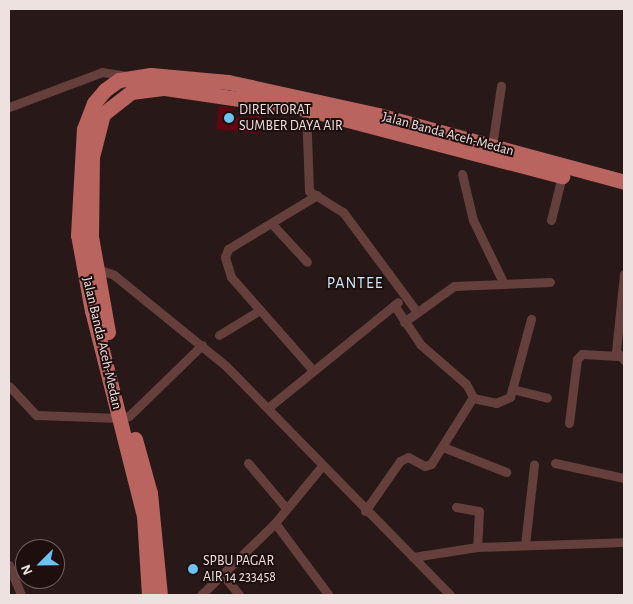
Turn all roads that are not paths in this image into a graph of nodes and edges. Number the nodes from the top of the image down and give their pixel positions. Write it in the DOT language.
graph roads {
  1 [pos="131,77"];
  2 [pos="501,86"];
  3 [pos="9,106"];
  4 [pos="306,109"];
  5 [pos="491,152"];
  6 [pos="462,174"];
  7 [pos="562,176"];
  8 [pos="624,182"];
  9 [pos="624,191"];
  10 [pos="317,195"];
  11 [pos="551,220"];
  12 [pos="273,225"];
  13 [pos="306,262"];
  14 [pos="95,268"];
  15 [pos="624,274"];
  16 [pos="550,282"];
  17 [pos="504,284"];
  18 [pos="405,296"];
  19 [pos="622,300"];
  20 [pos="394,305"];
  21 [pos="260,310"];
  22 [pos="417,312"];
  23 [pos="531,319"];
  24 [pos="404,322"];
  25 [pos="218,335"];
  26 [pos="202,345"];
  27 [pos="621,358"];
  28 [pos="311,368"];
  29 [pos="9,386"];
  30 [pos="512,389"];
  31 [pos="473,398"];
  32 [pos="547,398"];
  33 [pos="269,407"];
  34 [pos="124,417"];
  35 [pos="569,423"];
  36 [pos="443,447"];
  37 [pos="248,463"];
  38 [pos="555,463"];
  39 [pos="322,466"];
  40 [pos="534,466"];
  41 [pos="506,472"];
  42 [pos="624,478"];
  43 [pos="456,507"];
  44 [pos="286,508"];
  45 [pos="365,511"];
  46 [pos="275,524"];
  47 [pos="624,542"];
  48 [pos="525,545"];
  49 [pos="477,547"];
  50 [pos="414,557"];
  51 [pos="9,565"];
  52 [pos="224,576"];
  53 [pos="328,594"];
  54 [pos="22,595"];
  55 [pos="149,595"];
  56 [pos="160,595"];
  57 [pos="201,595"];
  58 [pos="239,595"];
  59 [pos="450,595"];
  1 -- 3 [label="street"];
  1 -- 5 [label="highway, Jalan Banda Aceh-Medan"];
  1 -- 34 [label="highway, Jalan Banda Aceh-Medan"];
  2 -- 5 [label="street"];
  4 -- 5 [label="highway, Jalan Banda Aceh-Medan"];
  4 -- 10 [label="street"];
  4 -- 14 [label="highway, Jalan Banda Aceh-Medan"];
  5 -- 7 [label="highway, Jalan Banda Aceh-Medan"];
  5 -- 8 [label="highway, Jalan Banda Aceh-Medan"];
  6 -- 17 [label="street"];
  7 -- 9 [label="highway, Jalan Banda Aceh-Medan"];
  7 -- 11 [label="street"];
  10 -- 12 [label="street"];
  10 -- 18 [label="street"];
  12 -- 13 [label="street"];
  12 -- 21 [label="street"];
  14 -- 26 [label="street"];
  14 -- 34 [label="highway, Jalan Banda Aceh-Medan"];
  15 -- 19 [label="street"];
  16 -- 17 [label="street"];
  17 -- 22 [label="street"];
  18 -- 20 [label="street"];
  18 -- 22 [label="street"];
  19 -- 27 [label="street"];
  20 -- 24 [label="street"];
  20 -- 28 [label="street"];
  21 -- 25 [label="street"];
  21 -- 28 [label="street"];
  22 -- 24 [label="street"];
  23 -- 30 [label="street"];
  24 -- 31 [label="street"];
  26 -- 33 [label="street"];
  26 -- 34 [label="street"];
  27 -- 35 [label="street"];
  28 -- 33 [label="street"];
  29 -- 34 [label="street"];
  30 -- 31 [label="street"];
  30 -- 32 [label="street"];
  31 -- 36 [label="street"];
  33 -- 39 [label="street"];
  34 -- 55 [label="highway, Jalan Banda Aceh-Medan"];
  34 -- 56 [label="highway, Jalan Banda Aceh-Medan"];
  36 -- 41 [label="street"];
  36 -- 45 [label="street"];
  37 -- 44 [label="street"];
  38 -- 42 [label="street"];
  39 -- 44 [label="street"];
  39 -- 45 [label="street"];
  40 -- 48 [label="street"];
  43 -- 49 [label="street"];
  44 -- 46 [label="street"];
  45 -- 50 [label="street"];
  46 -- 52 [label="street"];
  46 -- 53 [label="street"];
  47 -- 48 [label="street"];
  48 -- 49 [label="street"];
  49 -- 50 [label="street"];
  50 -- 59 [label="street"];
  51 -- 54 [label="street"];
  52 -- 57 [label="street"];
  52 -- 58 [label="street"];
}
